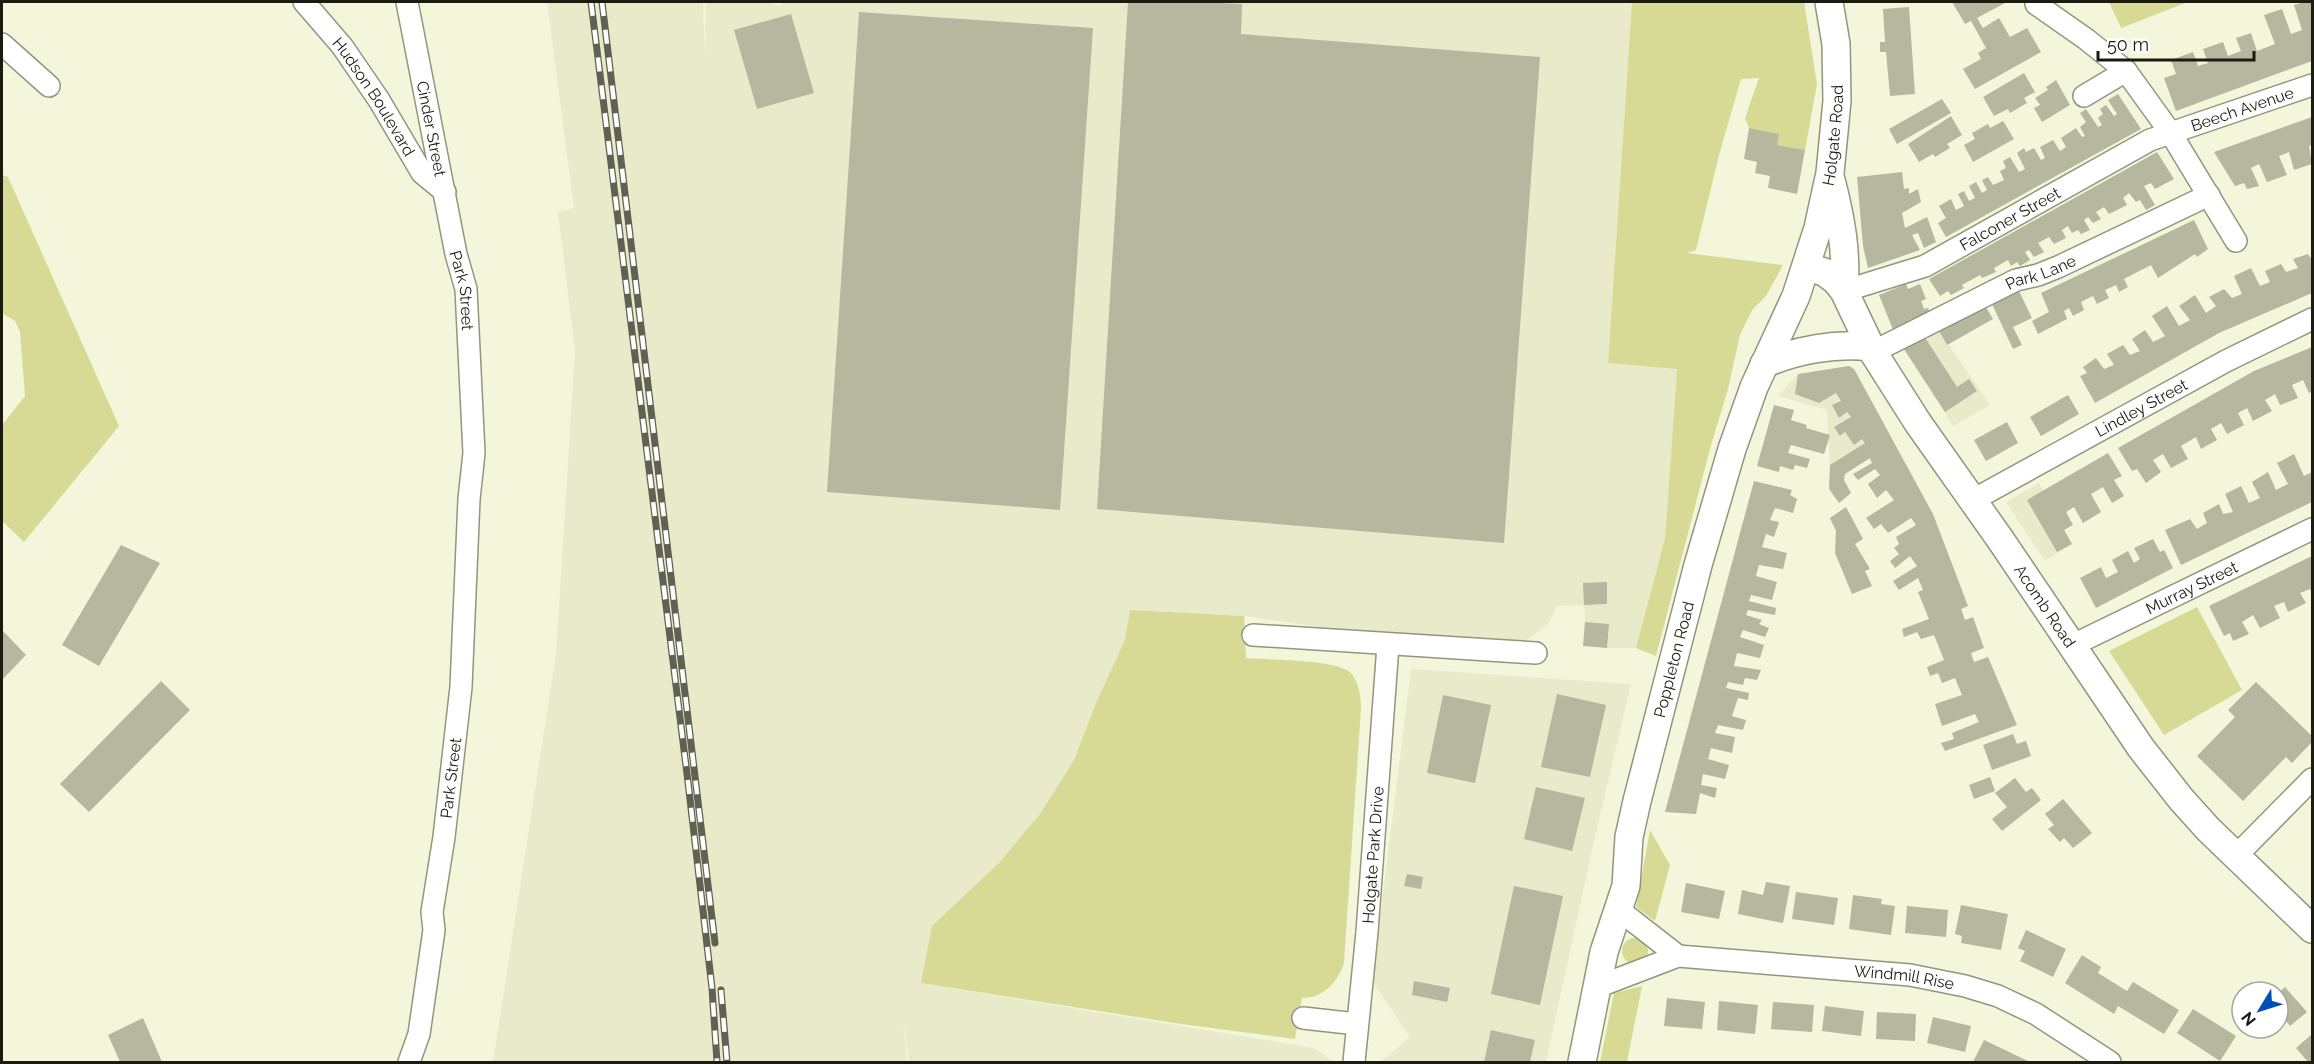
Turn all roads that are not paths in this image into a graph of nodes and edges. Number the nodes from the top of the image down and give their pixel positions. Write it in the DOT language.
graph roads {
  1 [pos="304,2"];
  2 [pos="407,2"];
  3 [pos="1829,2"];
  4 [pos="2036,4"];
  5 [pos="2,44"];
  6 [pos="2126,71"];
  7 [pos="2313,85"];
  8 [pos="49,86"];
  9 [pos="2084,96"];
  10 [pos="2170,132"];
  11 [pos="1830,173"];
  12 [pos="445,192"];
  13 [pos="2209,195"];
  14 [pos="2236,242"];
  15 [pos="456,254"];
  16 [pos="1807,267"];
  17 [pos="1844,291"];
  18 [pos="2313,319"];
  19 [pos="1872,349"];
  20 [pos="1764,364"];
  21 [pos="1973,500"];
  22 [pos="2313,529"];
  23 [pos="1253,635"];
  24 [pos="1388,645"];
  25 [pos="2071,646"];
  26 [pos="1536,653"];
  27 [pos="2313,779"];
  28 [pos="2237,855"];
  29 [pos="1619,910"];
  30 [pos="2313,929"];
  31 [pos="1678,956"];
  32 [pos="1597,987"];
  33 [pos="1303,1018"];
  34 [pos="1358,1024"];
  35 [pos="409,1062"];
  36 [pos="1354,1062"];
  37 [pos="1582,1062"];
  38 [pos="2110,1062"];
  1 -- 12 [label="street, Hudson Boulevard"];
  2 -- 12 [label="street, Cinder Street"];
  3 -- 11 [label="main road, Holgate Road"];
  4 -- 6 [label="street"];
  5 -- 8 [label="street"];
  6 -- 9 [label="street"];
  6 -- 10 [label="street"];
  7 -- 10 [label="street, Beech Avenue"];
  10 -- 13 [label="street"];
  10 -- 17 [label="street, Falconer Street"];
  11 -- 16 [label="main road, Holgate Road"];
  11 -- 17 [label="main road"];
  12 -- 15 [label="street, Cinder Street"];
  13 -- 14 [label="street"];
  13 -- 19 [label="street, Park Lane"];
  15 -- 35 [label="street, Park Street"];
  16 -- 17 [label="main road, Acomb Road"];
  16 -- 20 [label="main road, Poppleton Road"];
  17 -- 19 [label="main road, Acomb Road"];
  18 -- 21 [label="street, Lindley Street"];
  19 -- 20 [label="main road"];
  19 -- 21 [label="main road, Acomb Road"];
  20 -- 29 [label="main road, Poppleton Road"];
  21 -- 25 [label="main road, Acomb Road"];
  22 -- 25 [label="street, Murray Street"];
  23 -- 24 [label="street"];
  24 -- 26 [label="street"];
  24 -- 34 [label="street, Holgate Park Drive"];
  25 -- 28 [label="main road, Acomb Road"];
  27 -- 28 [label="street"];
  28 -- 30 [label="main road, Acomb Road"];
  29 -- 31 [label="street"];
  29 -- 32 [label="main road, Poppleton Road"];
  31 -- 32 [label="street, Windmill Rise"];
  31 -- 38 [label="street, Windmill Rise"];
  32 -- 37 [label="main road, Poppleton Road"];
  33 -- 34 [label="street"];
  34 -- 36 [label="street, Holgate Park Drive"];
}
